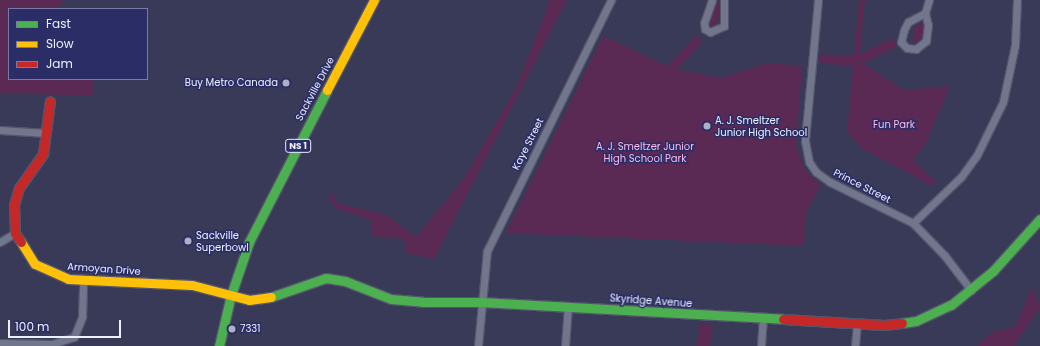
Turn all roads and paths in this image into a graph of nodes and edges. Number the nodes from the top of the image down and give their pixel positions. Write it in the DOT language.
graph roads {
  1 [pos="374,0"];
  2 [pos="611,0"];
  3 [pos="712,0"];
  4 [pos="724,0"];
  5 [pos="818,0"];
  6 [pos="929,0"];
  7 [pos="1017,0"];
  8 [pos="925,13"];
  9 [pos="50,101"];
  10 [pos="0,130"];
  11 [pos="46,133"];
  12 [pos="1040,219"];
  13 [pos="913,223"];
  14 [pos="15,233"];
  15 [pos="0,242"];
  16 [pos="83,280"];
  17 [pos="971,290"];
  18 [pos="231,295"];
  19 [pos="482,302"];
  20 [pos="568,306"];
  21 [pos="763,319"];
  22 [pos="857,324"];
  23 [pos="0,342"];
  24 [pos="219,346"];
  25 [pos="478,346"];
  26 [pos="565,346"];
  27 [pos="761,346"];
  28 [pos="855,346"];
  1 -- 18 [label="street, Sackville Drive / NS 1"];
  2 -- 19 [label="street, Kaye Street"];
  3 -- 4 [label="street"];
  5 -- 13 [label="street, Prince Street"];
  6 -- 8 [label="street"];
  7 -- 13 [label="street"];
  8 -- 8 [label="street"];
  9 -- 11 [label="street"];
  10 -- 11 [label="street"];
  11 -- 14 [label="street"];
  12 -- 17 [label="street, Skyridge Avenue"];
  13 -- 17 [label="street, Prince Street"];
  14 -- 15 [label="street"];
  14 -- 16 [label="street, Armoyan Drive"];
  16 -- 18 [label="street, Armoyan Drive"];
  16 -- 23 [label="street"];
  17 -- 22 [label="street, Skyridge Avenue"];
  18 -- 19 [label="street, Skyridge Avenue"];
  18 -- 24 [label="street, Sackville Drive / NS 1"];
  19 -- 20 [label="street, Skyridge Avenue"];
  19 -- 25 [label="street, Kaye Street"];
  20 -- 21 [label="street, Skyridge Avenue"];
  20 -- 26 [label="street"];
  21 -- 22 [label="street, Skyridge Avenue"];
  21 -- 27 [label="street"];
  22 -- 28 [label="street"];
}
